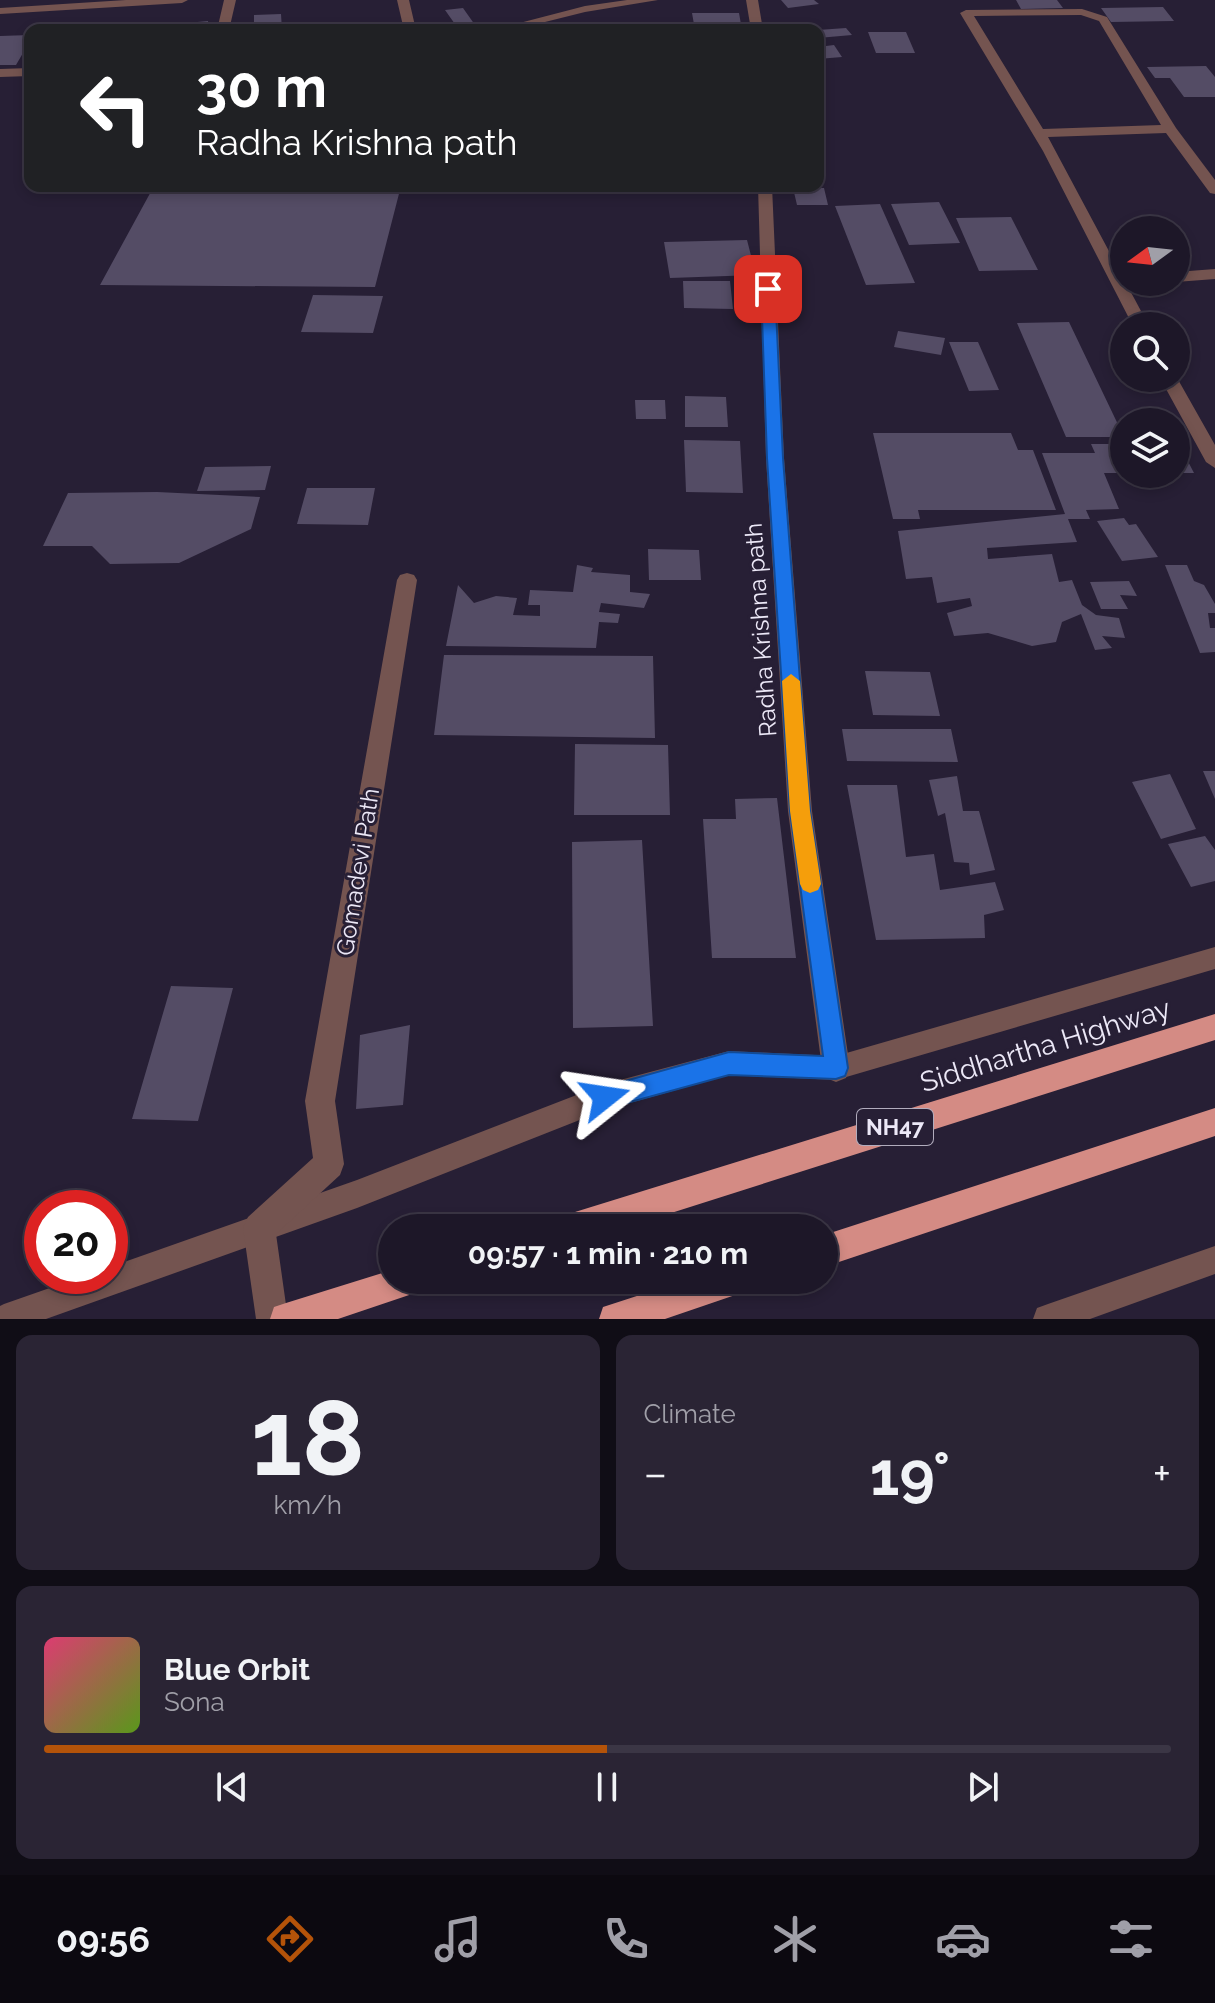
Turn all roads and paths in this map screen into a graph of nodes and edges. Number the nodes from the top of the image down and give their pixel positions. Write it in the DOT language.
graph roads {
  1 [pos="182,0"];
  2 [pos="230,0"];
  3 [pos="403,0"];
  4 [pos="652,0"];
  5 [pos="752,0"];
  6 [pos="0,11"];
  7 [pos="224,24"];
  8 [pos="409,24"];
  9 [pos="524,24"];
  10 [pos="756,24"];
  11 [pos="24,72"];
  12 [pos="0,73"];
  13 [pos="1170,129"];
  14 [pos="1039,133"];
  15 [pos="1215,190"];
  16 [pos="765,192"];
  17 [pos="1110,261"];
  18 [pos="1215,274"];
  19 [pos="1190,276"];
  20 [pos="1177,392"];
  21 [pos="1215,462"];
  22 [pos="407,580"];
  23 [pos="1215,958"];
  24 [pos="1215,1027"];
  25 [pos="836,1068"];
  26 [pos="1215,1122"];
  27 [pos="620,1214"];
  28 [pos="259,1228"];
  29 [pos="838,1246"];
  30 [pos="1215,1260"];
  31 [pos="378,1290"];
  32 [pos="693,1294"];
  33 [pos="4,1319"];
  34 [pos="272,1319"];
  35 [pos="286,1319"];
  36 [pos="615,1319"];
  37 [pos="1048,1319"];
  1 -- 6 [label="street"];
  2 -- 7 [label="street"];
  3 -- 8 [label="street"];
  4 -- 9 [label="street"];
  5 -- 10 [label="street"];
  11 -- 12 [label="street"];
  13 -- 14 [label="street"];
  13 -- 14 [label="street"];
  13 -- 15 [label="street"];
  14 -- 17 [label="street"];
  16 -- 25 [label="street, Radha Krishna path"];
  18 -- 19 [label="street"];
  20 -- 21 [label="street"];
  22 -- 28 [label="street, Gomadevi Path"];
  23 -- 25 [label="lane"];
  24 -- 27 [label="highway, Siddhartha Highway / NH47"];
  25 -- 28 [label="lane"];
  26 -- 29 [label="highway"];
  28 -- 33 [label="lane"];
  28 -- 34 [label="street"];
  30 -- 37 [label="lane"];
  31 -- 35 [label="highway"];
  32 -- 36 [label="highway"];
}
